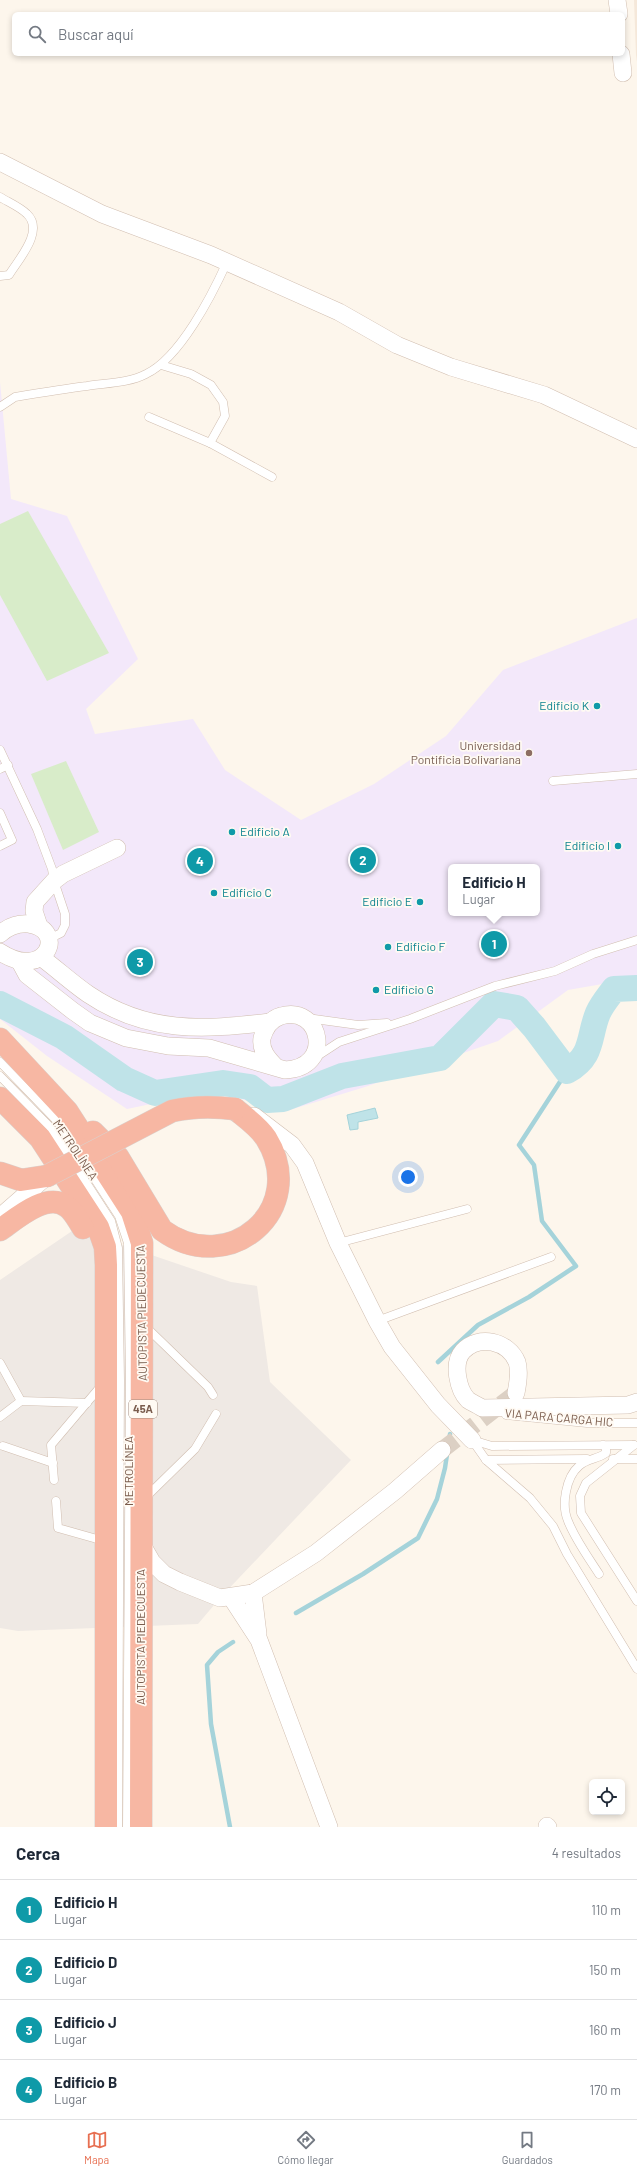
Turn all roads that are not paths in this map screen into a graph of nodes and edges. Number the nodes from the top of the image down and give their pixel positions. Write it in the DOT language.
graph roads {
  1 [pos="617,0"];
  2 [pos="619,12"];
  3 [pos="622,56"];
  4 [pos="623,72"];
  5 [pos="0,162"];
  6 [pos="0,197"];
  7 [pos="227,262"];
  8 [pos="0,276"];
  9 [pos="160,365"];
  10 [pos="0,407"];
  11 [pos="149,417"];
  12 [pos="637,439"];
  13 [pos="210,443"];
  14 [pos="272,477"];
  15 [pos="0,750"];
  16 [pos="8,765"];
  17 [pos="0,769"];
  18 [pos="637,774"];
  19 [pos="553,781"];
  20 [pos="0,813"];
  21 [pos="0,846"];
  22 [pos="117,848"];
  23 [pos="54,882"];
  24 [pos="44,932"];
  25 [pos="0,934"];
  26 [pos="637,940"];
  27 [pos="0,952"];
  28 [pos="42,958"];
  29 [pos="20,962"];
  30 [pos="304,1018"];
  31 [pos="402,1021"];
  32 [pos="270,1022"];
  33 [pos="0,1039"];
  34 [pos="311,1060"];
  35 [pos="0,1062"];
  36 [pos="276,1066"];
  37 [pos="0,1076"];
  38 [pos="0,1098"];
  39 [pos="235,1110"];
  40 [pos="68,1111"];
  41 [pos="0,1173"];
  42 [pos="47,1176"];
  43 [pos="467,1209"];
  44 [pos="0,1217"];
  45 [pos="0,1230"];
  46 [pos="338,1243"];
  47 [pos="551,1257"];
  48 [pos="106,1265"];
  49 [pos="377,1321"];
  50 [pos="142,1322"];
  51 [pos="0,1363"];
  52 [pos="107,1380"];
  53 [pos="516,1393"];
  54 [pos="213,1395"];
  55 [pos="21,1401"];
  56 [pos="637,1402"];
  57 [pos="87,1403"];
  58 [pos="482,1408"];
  59 [pos="216,1414"];
  60 [pos="0,1418"];
  61 [pos="637,1423"];
  62 [pos="472,1440"];
  63 [pos="603,1445"];
  64 [pos="623,1445"];
  65 [pos="635,1445"];
  66 [pos="3,1446"];
  67 [pos="442,1450"];
  68 [pos="595,1459"];
  69 [pos="614,1459"];
  70 [pos="637,1459"];
  71 [pos="486,1460"];
  72 [pos="53,1463"];
  73 [pos="54,1480"];
  74 [pos="56,1501"];
  75 [pos="141,1502"];
  76 [pos="107,1542"];
  77 [pos="141,1543"];
  78 [pos="599,1574"];
  79 [pos="253,1593"];
  80 [pos="231,1597"];
  81 [pos="637,1601"];
  82 [pos="259,1640"];
  83 [pos="637,1669"];
  84 [pos="106,1827"];
  85 [pos="118,1827"];
  86 [pos="127,1827"];
  87 [pos="141,1827"];
  88 [pos="329,1827"];
  1 -- 2 [label="street"];
  3 -- 4 [label="street"];
  5 -- 7 [label="street"];
  6 -- 8 [label="lane"];
  7 -- 9 [label="lane"];
  7 -- 12 [label="street"];
  9 -- 10 [label="lane"];
  9 -- 13 [label="lane"];
  11 -- 13 [label="lane"];
  13 -- 14 [label="lane"];
  15 -- 16 [label="lane"];
  16 -- 17 [label="lane"];
  16 -- 23 [label="lane"];
  18 -- 19 [label="lane"];
  20 -- 21 [label="lane"];
  22 -- 23 [label="street"];
  23 -- 24 [label="street"];
  23 -- 24 [label="lane"];
  24 -- 25 [label="street"];
  24 -- 28 [label="street"];
  26 -- 31 [label="lane"];
  27 -- 29 [label="street"];
  28 -- 29 [label="street"];
  28 -- 32 [label="street"];
  29 -- 36 [label="street"];
  30 -- 31 [label="lane"];
  30 -- 32 [label="street"];
  30 -- 34 [label="street"];
  31 -- 34 [label="lane"];
  32 -- 36 [label="street"];
  33 -- 40 [label="highway, AUTOPISTA PIEDECUESTA / 45A"];
  34 -- 36 [label="street"];
  35 -- 86 [label="lane, METROLÍNEA"];
  37 -- 85 [label="lane, METROLÍNEA"];
  38 -- 48 [label="highway"];
  39 -- 40 [label="highway"];
  39 -- 42 [label="highway, bridge"];
  39 -- 46 [label="street"];
  40 -- 50 [label="highway, AUTOPISTA PIEDECUESTA / 45A"];
  41 -- 42 [label="highway"];
  42 -- 44 [label="street"];
  43 -- 46 [label="lane"];
  45 -- 48 [label="highway"];
  46 -- 49 [label="street"];
  47 -- 49 [label="lane"];
  48 -- 52 [label="highway"];
  49 -- 62 [label="street"];
  50 -- 54 [label="lane"];
  50 -- 75 [label="highway, AUTOPISTA PIEDECUESTA / 45A"];
  51 -- 55 [label="lane"];
  52 -- 57 [label="lane"];
  52 -- 76 [label="highway"];
  53 -- 58 [label="street"];
  55 -- 57 [label="lane"];
  55 -- 60 [label="lane"];
  56 -- 58 [label="street"];
  57 -- 72 [label="lane"];
  58 -- 61 [label="lane, VIA PARA CARGA HIC"];
  59 -- 75 [label="lane"];
  62 -- 63 [label="lane"];
  62 -- 71 [label="lane"];
  63 -- 64 [label="lane"];
  63 -- 68 [label="lane"];
  64 -- 65 [label="lane"];
  64 -- 68 [label="lane"];
  65 -- 69 [label="lane"];
  66 -- 72 [label="lane"];
  67 -- 79 [label="street"];
  68 -- 69 [label="lane"];
  68 -- 71 [label="lane"];
  68 -- 78 [label="lane"];
  69 -- 70 [label="lane"];
  69 -- 81 [label="lane"];
  71 -- 83 [label="lane"];
  72 -- 73 [label="lane"];
  74 -- 76 [label="lane"];
  75 -- 77 [label="highway, AUTOPISTA PIEDECUESTA / 45A"];
  76 -- 84 [label="highway"];
  77 -- 80 [label="street"];
  77 -- 87 [label="highway, AUTOPISTA PIEDECUESTA / 45A"];
  79 -- 80 [label="street"];
  79 -- 82 [label="street"];
  80 -- 82 [label="street"];
  82 -- 88 [label="street"];
}
